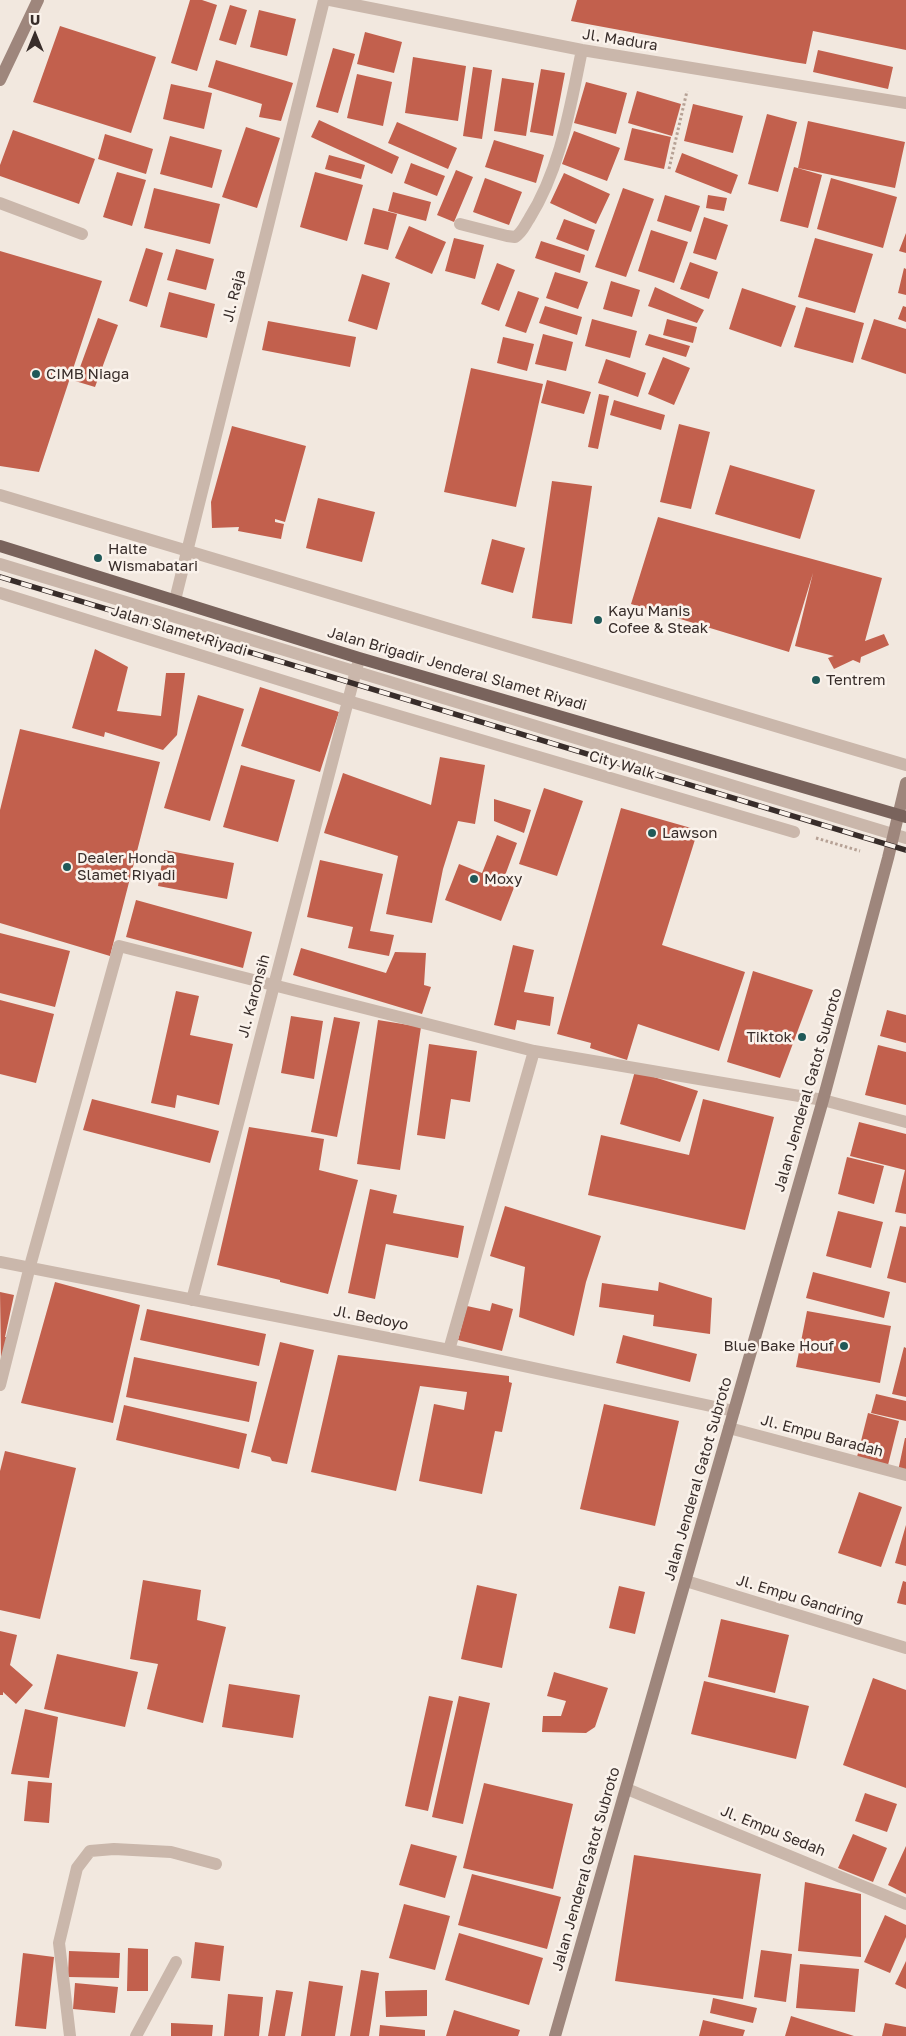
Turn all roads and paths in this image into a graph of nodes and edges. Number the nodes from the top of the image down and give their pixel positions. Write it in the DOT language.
graph roads {
  1 [pos="38,0"];
  2 [pos="324,0"];
  3 [pos="330,0"];
  4 [pos="582,50"];
  5 [pos="692,68"];
  6 [pos="0,80"];
  7 [pos="906,103"];
  8 [pos="669,169"];
  9 [pos="0,203"];
  10 [pos="460,224"];
  11 [pos="82,234"];
  12 [pos="0,496"];
  13 [pos="0,546"];
  14 [pos="187,551"];
  15 [pos="0,564"];
  16 [pos="0,593"];
  17 [pos="174,600"];
  18 [pos="357,664"];
  19 [pos="348,700"];
  20 [pos="906,765"];
  21 [pos="906,784"];
  22 [pos="902,816"];
  23 [pos="794,832"];
  24 [pos="900,836"];
  25 [pos="888,858"];
  26 [pos="274,986"];
  27 [pos="534,1051"];
  28 [pos="823,1100"];
  29 [pos="906,1122"];
  30 [pos="0,1262"];
  31 [pos="30,1266"];
  32 [pos="192,1300"];
  33 [pos="449,1350"];
  34 [pos="0,1385"];
  35 [pos="734,1411"];
  36 [pos="729,1428"];
  37 [pos="906,1475"];
  38 [pos="686,1581"];
  39 [pos="906,1648"];
  40 [pos="626,1789"];
  41 [pos="216,1864"];
  42 [pos="906,1904"];
  43 [pos="176,1962"];
  44 [pos="70,2036"];
  45 [pos="136,2036"];
  46 [pos="555,2036"];
  1 -- 6 [label="main road"];
  2 -- 14 [label="street, Jl. Raja"];
  3 -- 4 [label="street, Jl. Madura"];
  4 -- 5 [label="street, Jl. Madura"];
  4 -- 10 [label="street"];
  5 -- 7 [label="street, Jl. Madura"];
  5 -- 8 [label="path"];
  9 -- 11 [label="street"];
  12 -- 14 [label="street"];
  13 -- 17 [label="main road, Jalan Brigadir Jenderal Slamet Riyadi"];
  14 -- 17 [label="street, Jl. Raja"];
  14 -- 20 [label="street"];
  15 -- 18 [label="street"];
  16 -- 19 [label="street, Jalan Slamet Riyadi"];
  17 -- 18 [label="main road, Jalan Brigadir Jenderal Slamet Riyadi"];
  18 -- 19 [label="street, Jl. Karonsih"];
  18 -- 22 [label="main road, Jalan Brigadir Jenderal Slamet Riyadi"];
  18 -- 24 [label="street"];
  19 -- 23 [label="street, City Walk"];
  19 -- 26 [label="street, Jl. Karonsih"];
  21 -- 22 [label="main road, Jalan Jenderal Gatot Subroto"];
  22 -- 24 [label="main road, Jalan Jenderal Gatot Subroto"];
  23 -- 25 [label="path"];
  24 -- 25 [label="main road, Jalan Jenderal Gatot Subroto"];
  25 -- 28 [label="main road, Jalan Jenderal Gatot Subroto"];
  26 -- 27 [label="street"];
  26 -- 31 [label="street"];
  26 -- 32 [label="street, Jl. Karonsih"];
  27 -- 28 [label="street"];
  27 -- 33 [label="street"];
  28 -- 29 [label="street"];
  28 -- 35 [label="main road, Jalan Jenderal Gatot Subroto"];
  30 -- 31 [label="street, Jl. Bedoyo"];
  31 -- 32 [label="street, Jl. Bedoyo"];
  31 -- 34 [label="street"];
  32 -- 33 [label="street, Jl. Bedoyo"];
  33 -- 35 [label="street, Jl. Bedoyo"];
  35 -- 36 [label="main road, Jalan Jenderal Gatot Subroto"];
  36 -- 37 [label="street, Jl. Empu Baradah"];
  36 -- 38 [label="main road, Jalan Jenderal Gatot Subroto"];
  38 -- 39 [label="street, Jl. Empu Gandring"];
  38 -- 40 [label="main road, Jalan Jenderal Gatot Subroto"];
  40 -- 42 [label="street, Jl. Empu Sedah"];
  40 -- 46 [label="main road, Jalan Jenderal Gatot Subroto"];
  41 -- 44 [label="street"];
  43 -- 45 [label="street"];
}
